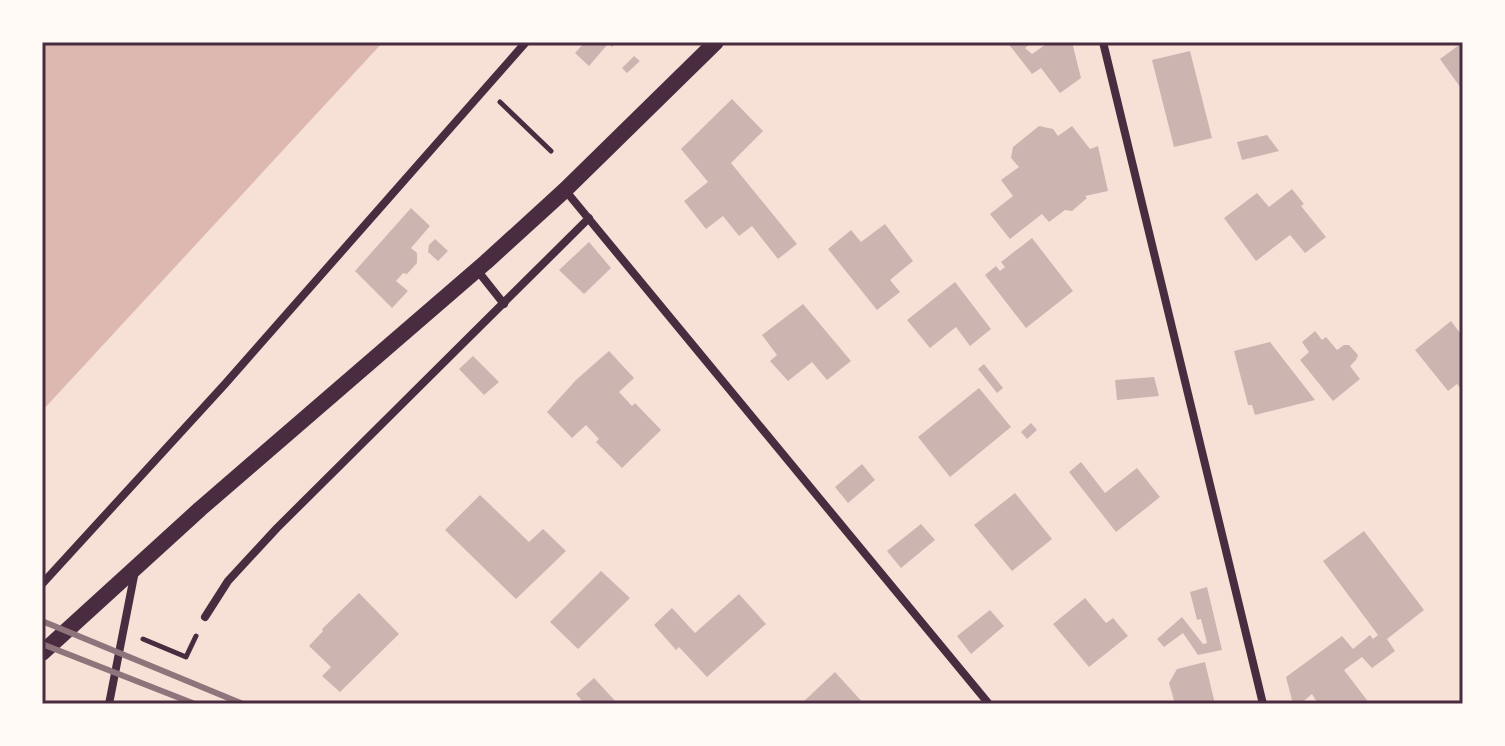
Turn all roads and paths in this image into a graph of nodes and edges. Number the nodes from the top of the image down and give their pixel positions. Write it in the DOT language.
graph roads {
  1 [pos="526,42"];
  2 [pos="716,42"];
  3 [pos="1103,42"];
  4 [pos="486,87"];
  5 [pos="551,151"];
  6 [pos="565,190"];
  7 [pos="589,218"];
  8 [pos="477,270"];
  9 [pos="504,304"];
  10 [pos="136,568"];
  11 [pos="42,584"];
  12 [pos="205,617"];
  13 [pos="42,653"];
  14 [pos="109,704"];
  15 [pos="989,704"];
  16 [pos="1263,704"];
  1 -- 4 [label="street"];
  2 -- 6 [label="main road"];
  3 -- 16 [label="street"];
  4 -- 5 [label="path"];
  4 -- 11 [label="street"];
  6 -- 7 [label="street"];
  6 -- 8 [label="main road"];
  7 -- 9 [label="street"];
  7 -- 15 [label="street"];
  8 -- 9 [label="street"];
  8 -- 10 [label="main road"];
  9 -- 12 [label="street"];
  10 -- 13 [label="main road"];
  10 -- 14 [label="street"];
}
